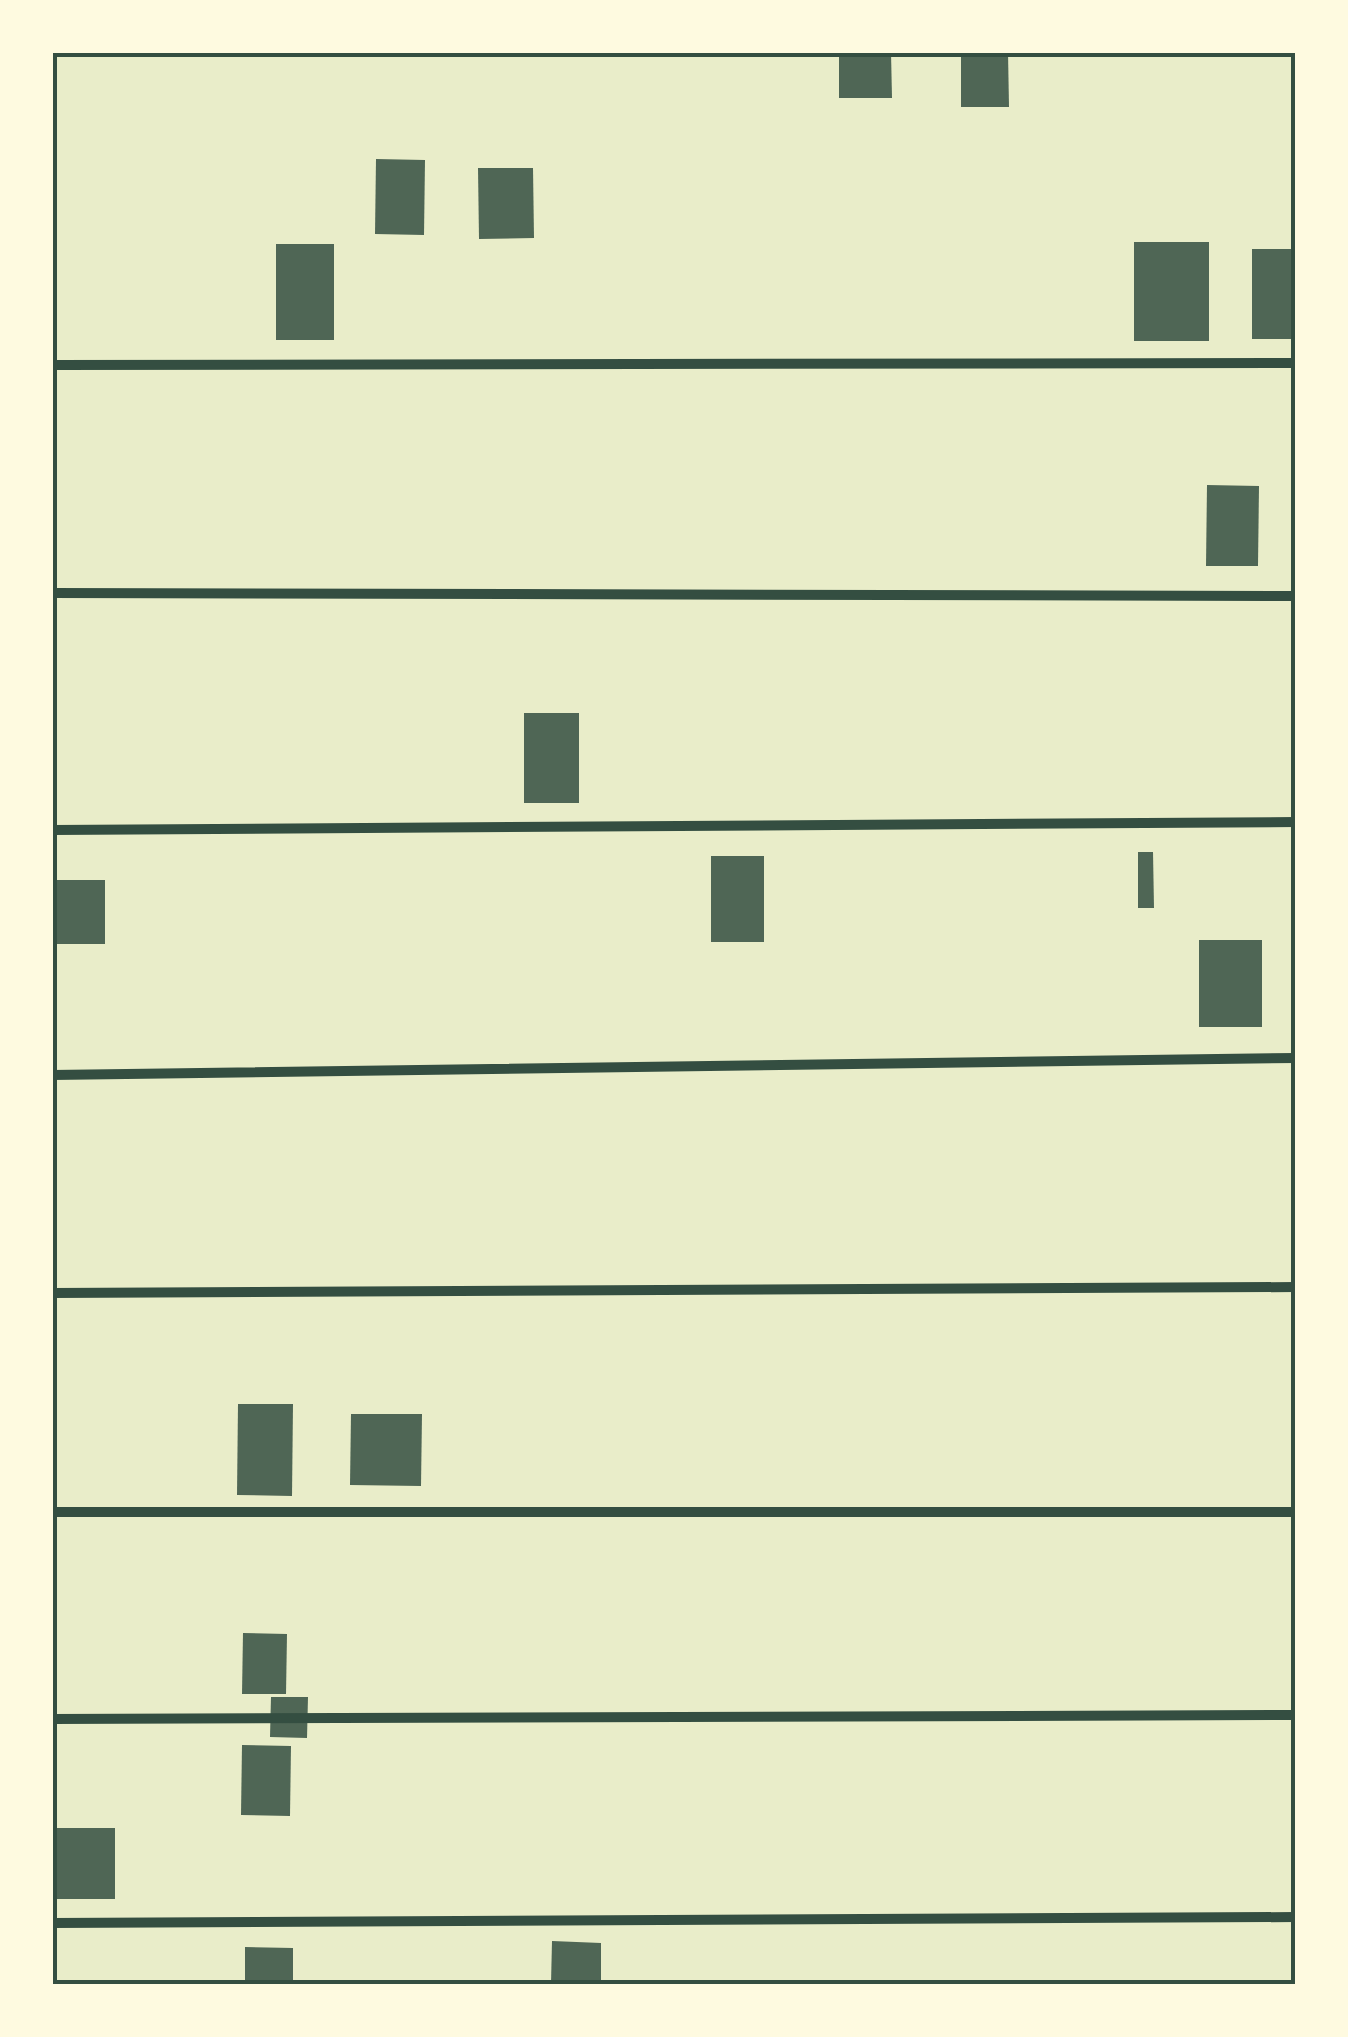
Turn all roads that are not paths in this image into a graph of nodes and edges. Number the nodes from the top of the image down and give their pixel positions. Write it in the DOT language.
graph roads {
  1 [pos="1296,363"];
  2 [pos="52,365"];
  3 [pos="52,593"];
  4 [pos="1296,596"];
  5 [pos="1296,822"];
  6 [pos="52,830"];
  7 [pos="1296,1058"];
  8 [pos="52,1075"];
  9 [pos="1296,1287"];
  10 [pos="52,1293"];
  11 [pos="52,1512"];
  12 [pos="1296,1512"];
  13 [pos="1296,1715"];
  14 [pos="52,1720"];
  15 [pos="1296,1917"];
  16 [pos="52,1923"];
  1 -- 2 [label="street"];
  3 -- 4 [label="street"];
  5 -- 6 [label="street"];
  7 -- 8 [label="street"];
  9 -- 10 [label="street"];
  11 -- 12 [label="street"];
  13 -- 14 [label="street"];
  15 -- 16 [label="street"];
}
